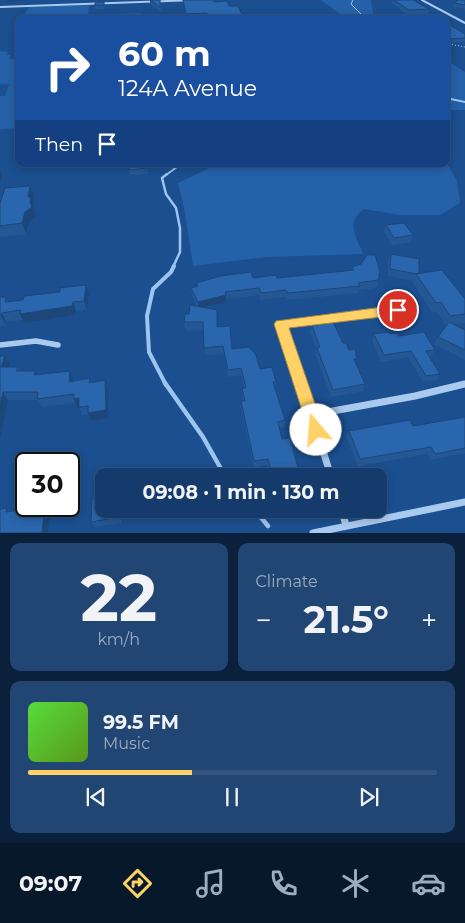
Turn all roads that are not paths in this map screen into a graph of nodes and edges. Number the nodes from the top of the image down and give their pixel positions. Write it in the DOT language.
graph roads {
  1 [pos="196,0"];
  2 [pos="422,0"];
  3 [pos="0,7"];
  4 [pos="465,23"];
  5 [pos="398,310"];
  6 [pos="0,345"];
  7 [pos="58,345"];
  8 [pos="465,384"];
  9 [pos="311,415"];
  10 [pos="328,468"];
  11 [pos="465,502"];
  12 [pos="344,518"];
  13 [pos="346,525"];
  14 [pos="313,533"];
  1 -- 3 [label="street"];
  2 -- 4 [label="street"];
  5 -- 9 [label="street"];
  6 -- 7 [label="street"];
  8 -- 9 [label="street"];
  9 -- 10 [label="street"];
  11 -- 13 [label="street"];
  12 -- 13 [label="street"];
  13 -- 14 [label="street"];
}
